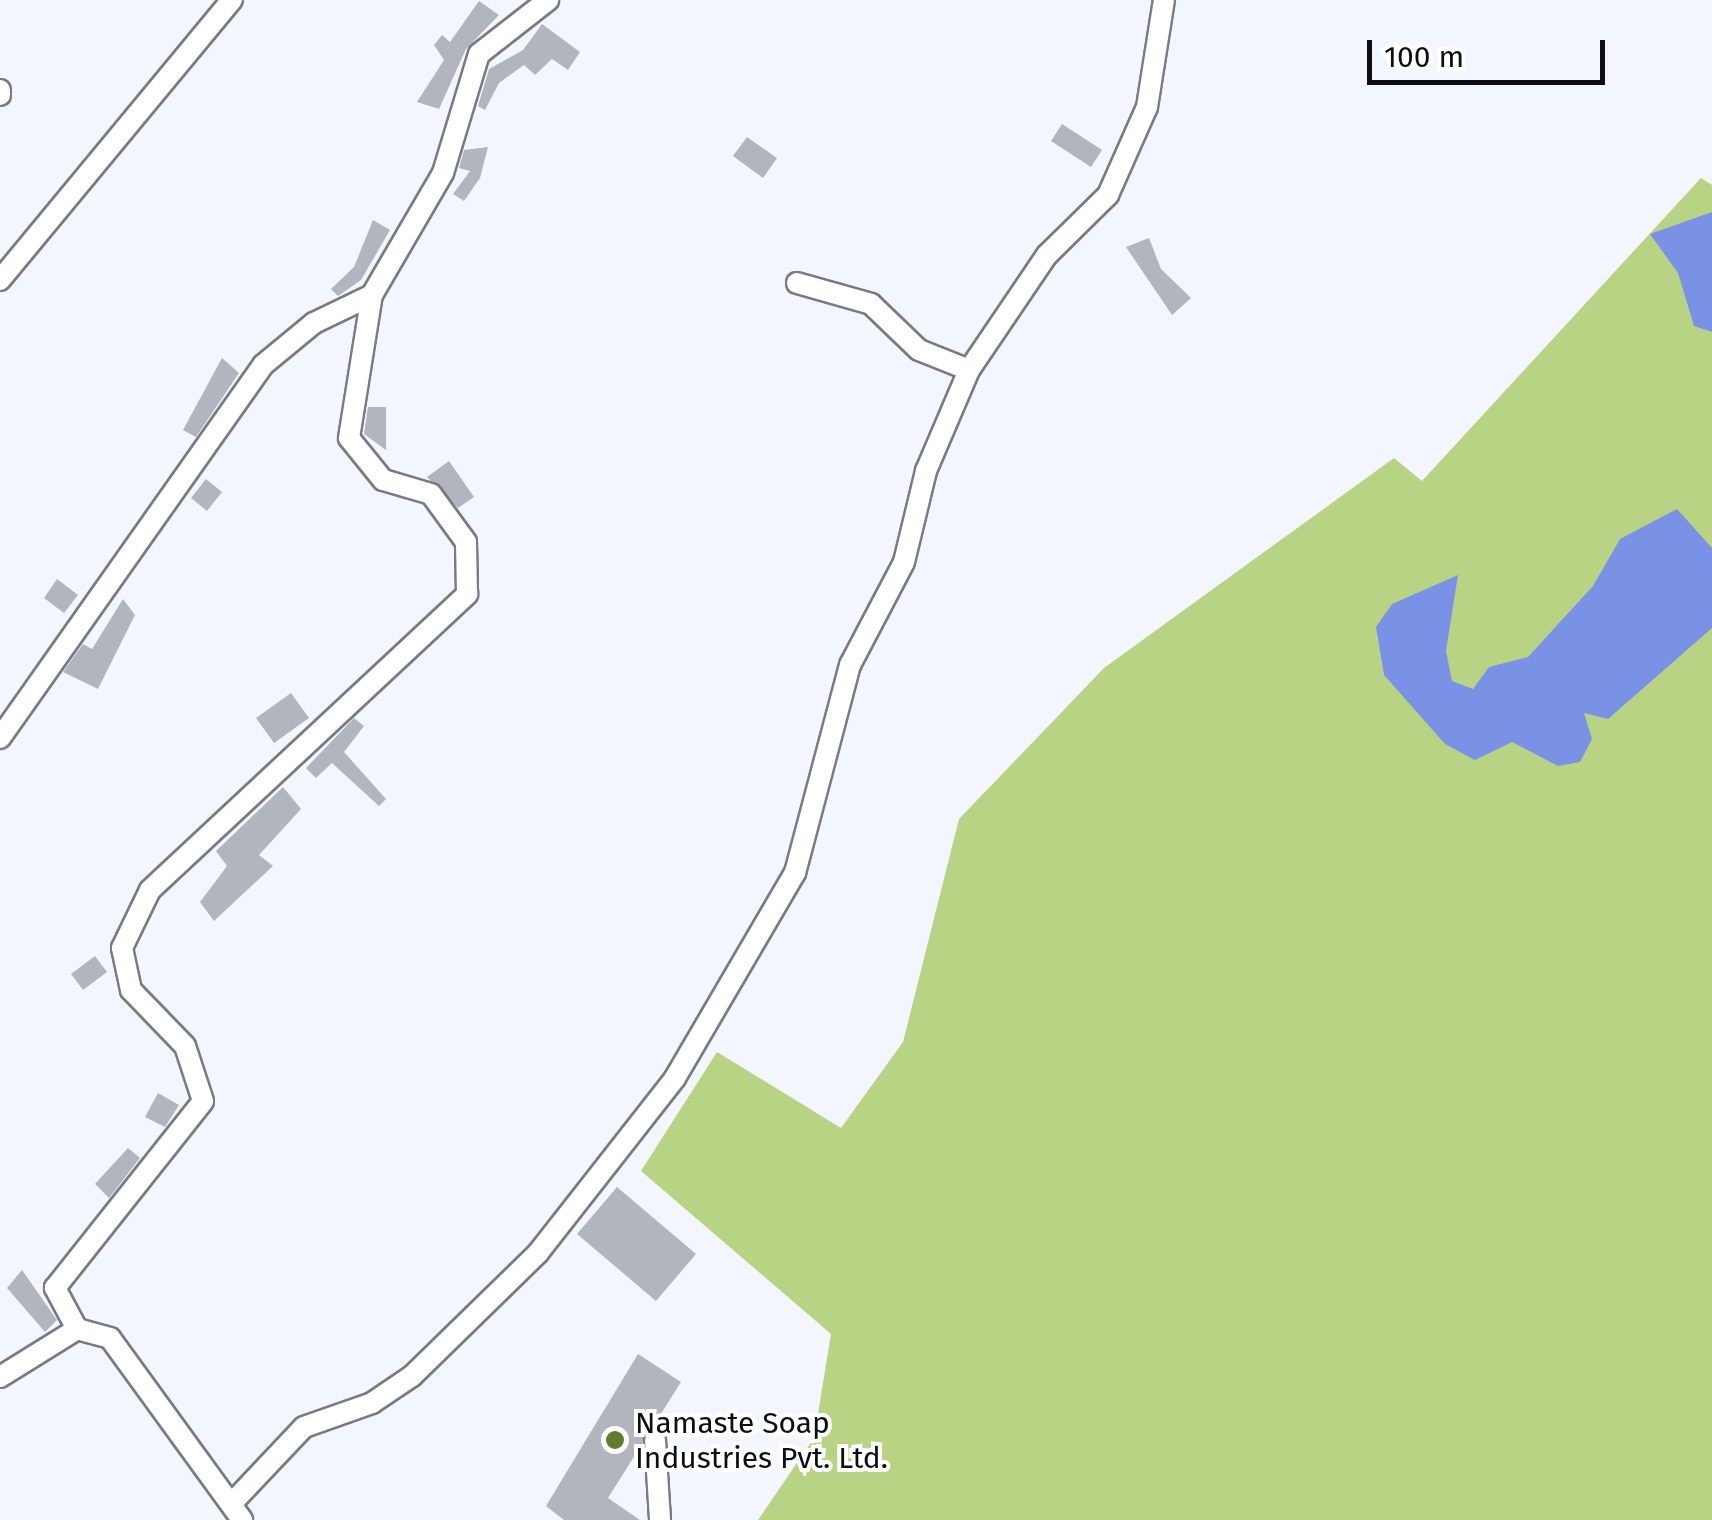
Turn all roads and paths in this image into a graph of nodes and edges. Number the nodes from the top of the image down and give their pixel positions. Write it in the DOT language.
graph roads {
  1 [pos="232,0"];
  2 [pos="548,0"];
  3 [pos="1164,0"];
  4 [pos="0,280"];
  5 [pos="797,283"];
  6 [pos="372,294"];
  7 [pos="970,370"];
  8 [pos="0,738"];
  9 [pos="77,1329"];
  10 [pos="0,1377"];
  11 [pos="655,1440"];
  12 [pos="237,1511"];
  13 [pos="660,1520"];
  1 -- 4 [label="street"];
  2 -- 6 [label="street"];
  3 -- 7 [label="street"];
  5 -- 7 [label="street"];
  6 -- 8 [label="street"];
  6 -- 9 [label="street"];
  7 -- 12 [label="street"];
  9 -- 10 [label="street"];
  9 -- 12 [label="street"];
  11 -- 13 [label="street"];
}
